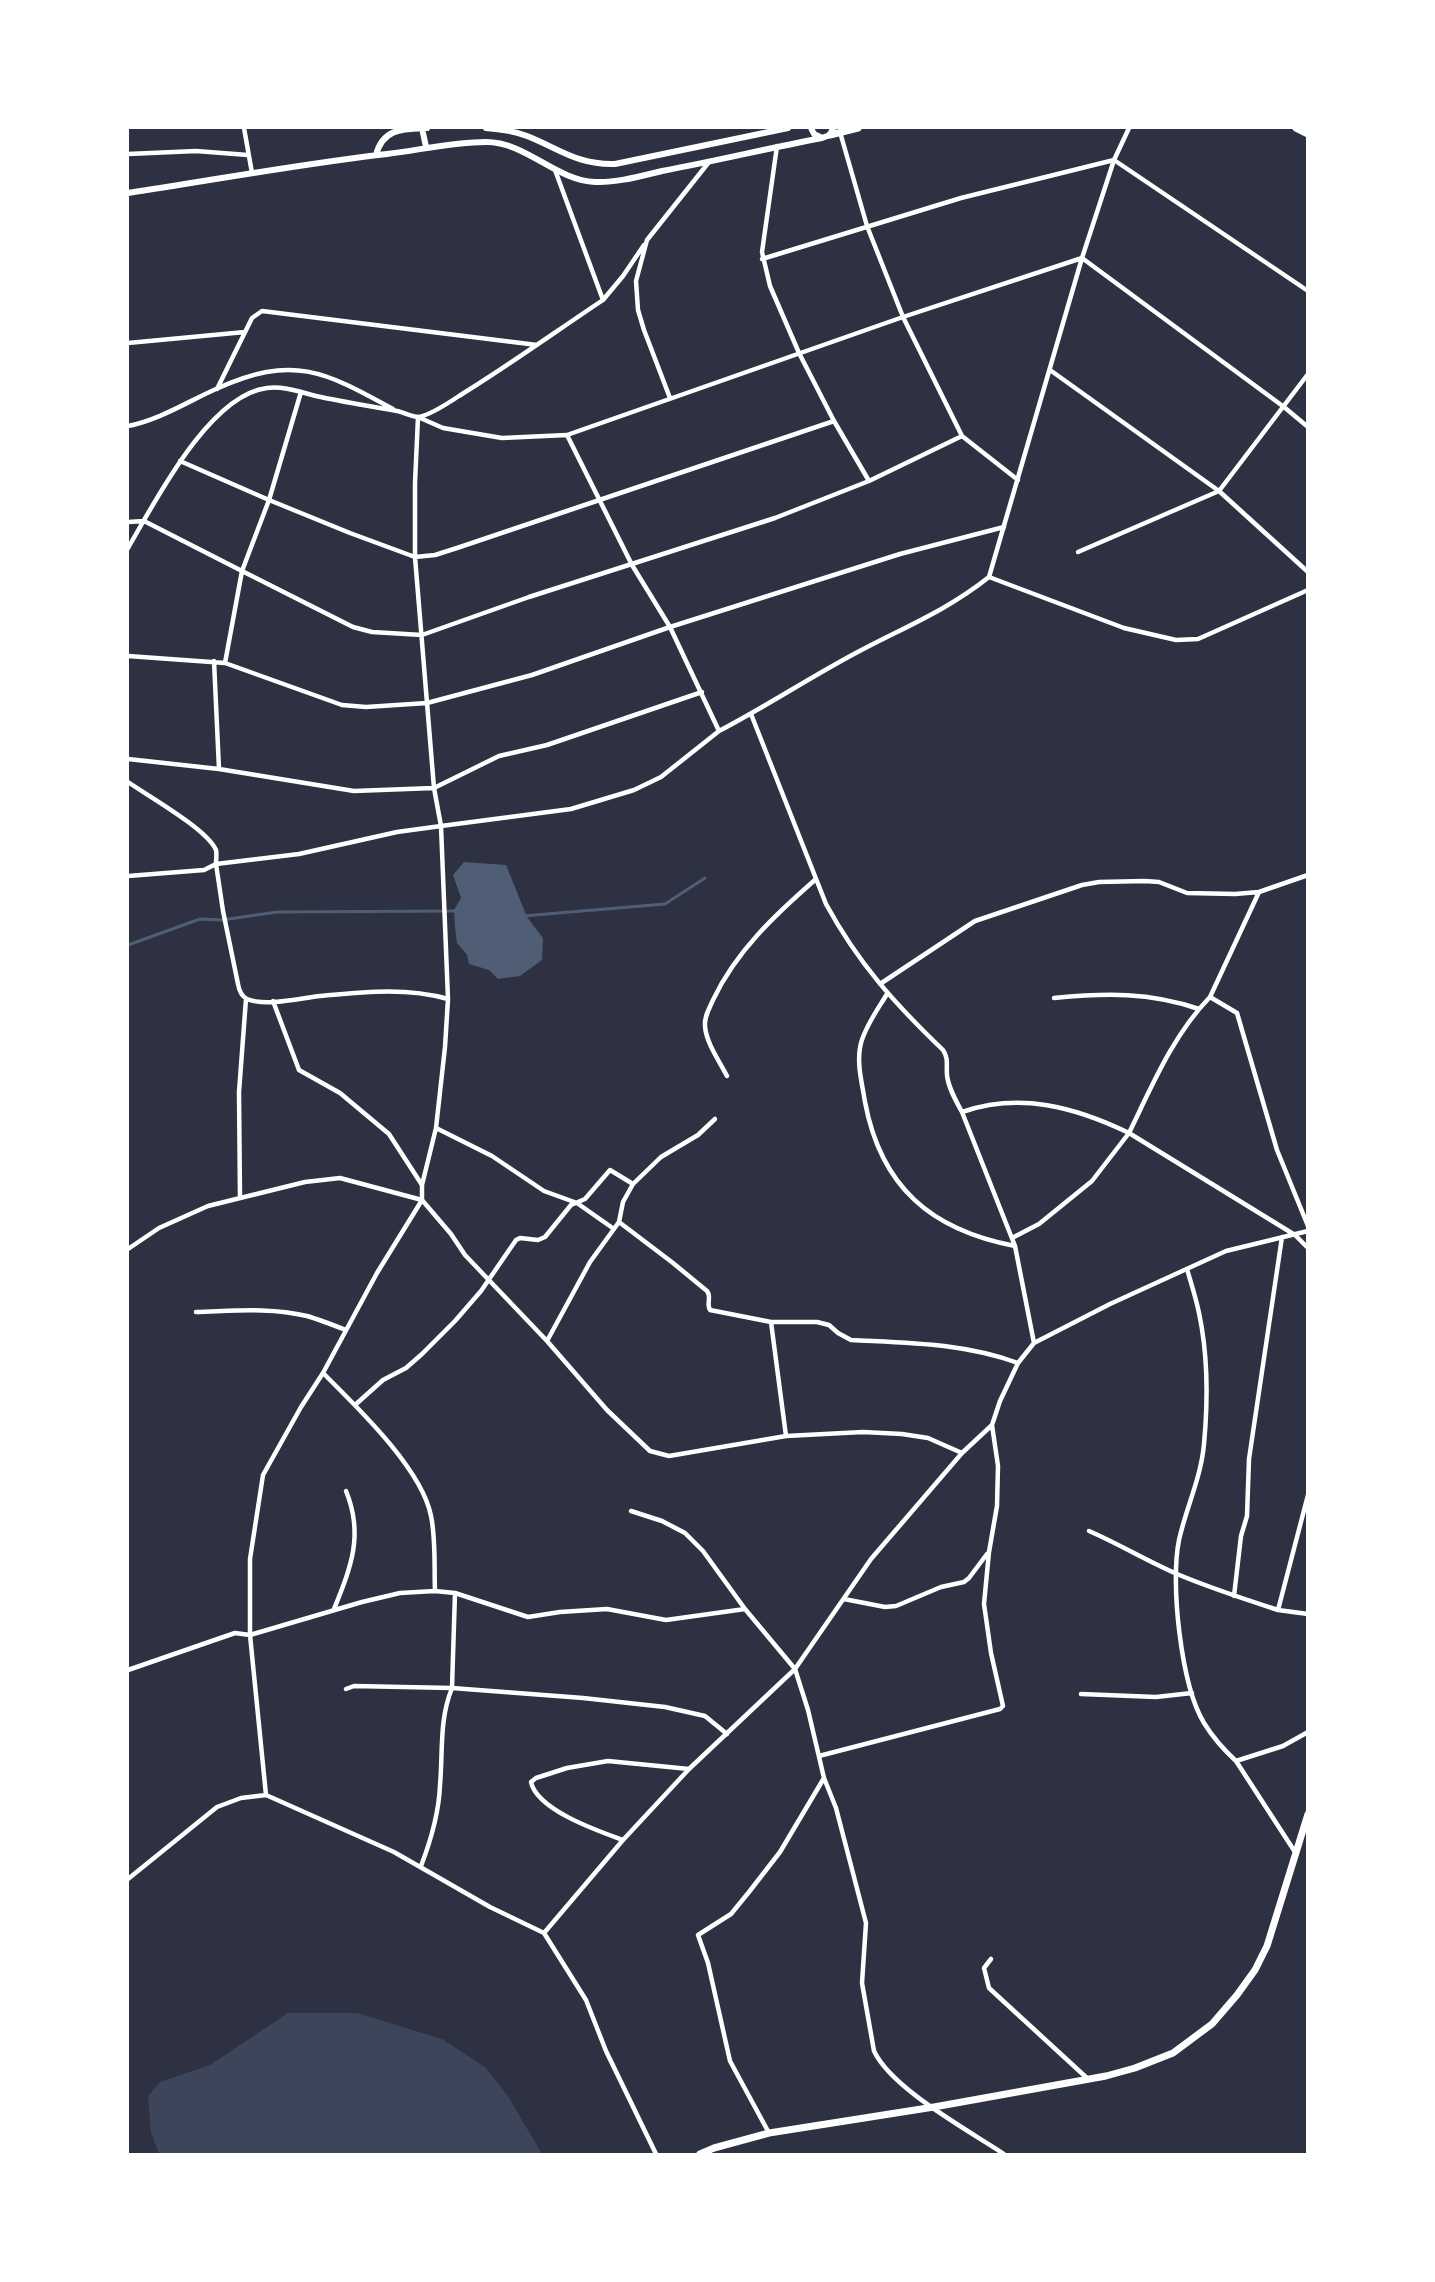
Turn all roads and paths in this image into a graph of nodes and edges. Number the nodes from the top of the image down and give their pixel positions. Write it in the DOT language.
graph roads {
  1 [pos="244,128"];
  2 [pos="422,128"];
  3 [pos="427,128"];
  4 [pos="486,128"];
  5 [pos="522,128"];
  6 [pos="788,128"];
  7 [pos="811,128"];
  8 [pos="858,128"];
  9 [pos="1129,128"];
  10 [pos="1296,128"];
  11 [pos="388,131"];
  12 [pos="840,132"];
  13 [pos="828,133"];
  14 [pos="1308,134"];
  15 [pos="526,136"];
  16 [pos="777,146"];
  17 [pos="426,147"];
  18 [pos="128,154"];
  19 [pos="248,155"];
  20 [pos="376,155"];
  21 [pos="1114,160"];
  22 [pos="709,162"];
  23 [pos="555,170"];
  24 [pos="252,173"];
  25 [pos="128,194"];
  26 [pos="867,226"];
  27 [pos="647,240"];
  28 [pos="1082,258"];
  29 [pos="762,259"];
  30 [pos="1308,291"];
  31 [pos="603,300"];
  32 [pos="903,317"];
  33 [pos="245,332"];
  34 [pos="128,343"];
  35 [pos="537,345"];
  36 [pos="799,353"];
  37 [pos="1050,370"];
  38 [pos="1308,374"];
  39 [pos="217,389"];
  40 [pos="302,392"];
  41 [pos="670,398"];
  42 [pos="1284,407"];
  43 [pos="398,411"];
  44 [pos="418,417"];
  45 [pos="834,421"];
  46 [pos="128,426"];
  47 [pos="1308,427"];
  48 [pos="567,435"];
  49 [pos="962,436"];
  50 [pos="180,460"];
  51 [pos="1018,480"];
  52 [pos="869,481"];
  53 [pos="1219,490"];
  54 [pos="269,500"];
  55 [pos="600,501"];
  56 [pos="144,521"];
  57 [pos="128,522"];
  58 [pos="1004,527"];
  59 [pos="128,548"];
  60 [pos="1078,552"];
  61 [pos="415,557"];
  62 [pos="632,565"];
  63 [pos="242,571"];
  64 [pos="1308,572"];
  65 [pos="989,577"];
  66 [pos="1308,590"];
  67 [pos="670,627"];
  68 [pos="422,635"];
  69 [pos="128,656"];
  70 [pos="214,661"];
  71 [pos="225,663"];
  72 [pos="702,692"];
  73 [pos="427,703"];
  74 [pos="751,714"];
  75 [pos="719,731"];
  76 [pos="128,759"];
  77 [pos="219,769"];
  78 [pos="128,782"];
  79 [pos="434,788"];
  80 [pos="441,826"];
  81 [pos="216,864"];
  82 [pos="1308,875"];
  83 [pos="128,876"];
  84 [pos="816,879"];
  85 [pos="1258,892"];
  86 [pos="880,984"];
  87 [pos="887,994"];
  88 [pos="1210,997"];
  89 [pos="1054,998"];
  90 [pos="246,999"];
  91 [pos="448,999"];
  92 [pos="273,1001"];
  93 [pos="1199,1009"];
  94 [pos="728,1076"];
  95 [pos="962,1112"];
  96 [pos="715,1119"];
  97 [pos="436,1128"];
  98 [pos="1129,1133"];
  99 [pos="633,1184"];
  100 [pos="422,1185"];
  101 [pos="240,1198"];
  102 [pos="422,1200"];
  103 [pos="577,1203"];
  104 [pos="619,1222"];
  105 [pos="1308,1228"];
  106 [pos="614,1229"];
  107 [pos="1295,1235"];
  108 [pos="1282,1237"];
  109 [pos="1012,1238"];
  110 [pos="1015,1246"];
  111 [pos="1308,1248"];
  112 [pos="128,1249"];
  113 [pos="1187,1269"];
  114 [pos="488,1281"];
  115 [pos="196,1312"];
  116 [pos="771,1322"];
  117 [pos="346,1330"];
  118 [pos="547,1341"];
  119 [pos="1034,1343"];
  120 [pos="1018,1363"];
  121 [pos="323,1373"];
  122 [pos="355,1405"];
  123 [pos="992,1425"];
  124 [pos="786,1436"];
  125 [pos="962,1453"];
  126 [pos="346,1491"];
  127 [pos="1308,1495"];
  128 [pos="631,1511"];
  129 [pos="1089,1531"];
  130 [pos="989,1552"];
  131 [pos="1175,1573"];
  132 [pos="435,1591"];
  133 [pos="455,1593"];
  134 [pos="1234,1596"];
  135 [pos="844,1599"];
  136 [pos="334,1609"];
  137 [pos="745,1610"];
  138 [pos="1278,1610"];
  139 [pos="1308,1614"];
  140 [pos="250,1635"];
  141 [pos="795,1669"];
  142 [pos="128,1670"];
  143 [pos="346,1689"];
  144 [pos="452,1689"];
  145 [pos="1192,1693"];
  146 [pos="1081,1694"];
  147 [pos="1308,1732"];
  148 [pos="727,1734"];
  149 [pos="819,1756"];
  150 [pos="1236,1761"];
  151 [pos="689,1769"];
  152 [pos="824,1778"];
  153 [pos="266,1795"];
  154 [pos="1308,1814"];
  155 [pos="623,1840"];
  156 [pos="1295,1852"];
  157 [pos="421,1866"];
  158 [pos="128,1879"];
  159 [pos="544,1933"];
  160 [pos="991,1959"];
  161 [pos="1088,2079"];
  162 [pos="934,2107"];
  163 [pos="770,2133"];
  164 [pos="656,2154"];
  165 [pos="700,2154"];
  166 [pos="1004,2154"];
  1 -- 19 [label="street"];
  2 -- 3 [label="street"];
  2 -- 11 [label="street"];
  2 -- 17 [label="street"];
  4 -- 15 [label="street"];
  5 -- 15 [label="street"];
  6 -- 15 [label="street"];
  7 -- 13 [label="street"];
  8 -- 12 [label="main road"];
  9 -- 21 [label="street"];
  10 -- 14 [label="main road"];
  11 -- 20 [label="street"];
  12 -- 13 [label="main road"];
  12 -- 26 [label="street"];
  13 -- 16 [label="street"];
  16 -- 22 [label="street"];
  16 -- 29 [label="street"];
  17 -- 20 [label="street"];
  17 -- 23 [label="street"];
  18 -- 19 [label="street"];
  19 -- 24 [label="street"];
  20 -- 24 [label="street"];
  21 -- 26 [label="street"];
  21 -- 28 [label="street"];
  21 -- 30 [label="street"];
  22 -- 23 [label="street"];
  22 -- 27 [label="street"];
  23 -- 31 [label="street"];
  24 -- 25 [label="street"];
  26 -- 29 [label="street"];
  26 -- 32 [label="street"];
  27 -- 31 [label="street"];
  27 -- 41 [label="street"];
  28 -- 32 [label="street"];
  28 -- 37 [label="street"];
  28 -- 42 [label="street"];
  29 -- 36 [label="street"];
  31 -- 35 [label="street"];
  32 -- 36 [label="street"];
  32 -- 49 [label="street"];
  33 -- 34 [label="street"];
  33 -- 35 [label="street"];
  33 -- 39 [label="street"];
  35 -- 44 [label="street"];
  36 -- 41 [label="street"];
  36 -- 45 [label="street"];
  37 -- 51 [label="street"];
  37 -- 53 [label="street"];
  38 -- 42 [label="street"];
  39 -- 43 [label="street"];
  39 -- 46 [label="street"];
  40 -- 43 [label="street"];
  40 -- 50 [label="street"];
  40 -- 54 [label="street"];
  41 -- 48 [label="street"];
  42 -- 47 [label="street"];
  42 -- 53 [label="street"];
  43 -- 44 [label="street"];
  44 -- 48 [label="street"];
  44 -- 61 [label="street"];
  45 -- 52 [label="street"];
  45 -- 55 [label="street"];
  48 -- 55 [label="street"];
  49 -- 51 [label="street"];
  49 -- 52 [label="street"];
  50 -- 54 [label="street"];
  50 -- 56 [label="street"];
  51 -- 58 [label="street"];
  52 -- 62 [label="street"];
  53 -- 60 [label="street"];
  53 -- 64 [label="street"];
  54 -- 61 [label="street"];
  54 -- 63 [label="street"];
  55 -- 61 [label="street"];
  55 -- 62 [label="street"];
  56 -- 57 [label="street"];
  56 -- 59 [label="street"];
  56 -- 63 [label="street"];
  58 -- 65 [label="street"];
  58 -- 67 [label="street"];
  61 -- 68 [label="street"];
  62 -- 67 [label="street"];
  62 -- 68 [label="street"];
  63 -- 68 [label="street"];
  63 -- 71 [label="street"];
  65 -- 66 [label="street"];
  65 -- 74 [label="street"];
  67 -- 72 [label="street"];
  67 -- 73 [label="street"];
  68 -- 73 [label="street"];
  69 -- 70 [label="street"];
  70 -- 71 [label="street"];
  70 -- 77 [label="street"];
  71 -- 73 [label="street"];
  72 -- 75 [label="street"];
  72 -- 79 [label="street"];
  73 -- 79 [label="street"];
  74 -- 75 [label="street"];
  74 -- 84 [label="street"];
  75 -- 80 [label="street"];
  76 -- 77 [label="street"];
  77 -- 79 [label="street"];
  78 -- 81 [label="street"];
  79 -- 80 [label="street"];
  80 -- 81 [label="street"];
  80 -- 91 [label="street"];
  81 -- 83 [label="street"];
  81 -- 90 [label="street"];
  82 -- 85 [label="street"];
  84 -- 86 [label="street"];
  84 -- 94 [label="street"];
  85 -- 86 [label="street"];
  85 -- 88 [label="street"];
  86 -- 87 [label="street"];
  87 -- 95 [label="street"];
  87 -- 110 [label="street"];
  88 -- 93 [label="street"];
  88 -- 105 [label="street"];
  89 -- 93 [label="street"];
  90 -- 92 [label="street"];
  90 -- 101 [label="street"];
  91 -- 92 [label="street"];
  91 -- 97 [label="street"];
  92 -- 100 [label="street"];
  93 -- 98 [label="street"];
  95 -- 98 [label="street"];
  95 -- 109 [label="street"];
  96 -- 99 [label="street"];
  97 -- 100 [label="street"];
  97 -- 103 [label="street"];
  98 -- 107 [label="street"];
  98 -- 109 [label="street"];
  99 -- 103 [label="street"];
  99 -- 104 [label="street"];
  100 -- 102 [label="street"];
  101 -- 102 [label="street"];
  101 -- 112 [label="street"];
  102 -- 114 [label="street"];
  102 -- 117 [label="street"];
  103 -- 106 [label="street"];
  103 -- 114 [label="street"];
  104 -- 106 [label="street"];
  104 -- 116 [label="street"];
  105 -- 107 [label="street"];
  106 -- 118 [label="street"];
  107 -- 108 [label="street"];
  107 -- 111 [label="street"];
  108 -- 113 [label="street"];
  108 -- 134 [label="street"];
  109 -- 110 [label="street"];
  110 -- 119 [label="street"];
  113 -- 119 [label="street"];
  113 -- 131 [label="street"];
  114 -- 118 [label="street"];
  114 -- 122 [label="street"];
  115 -- 117 [label="street"];
  116 -- 120 [label="street"];
  116 -- 124 [label="street"];
  117 -- 121 [label="street"];
  118 -- 124 [label="street"];
  119 -- 120 [label="street"];
  120 -- 123 [label="street"];
  121 -- 122 [label="street"];
  121 -- 140 [label="street"];
  122 -- 132 [label="street"];
  123 -- 125 [label="street"];
  123 -- 130 [label="street"];
  124 -- 125 [label="street"];
  125 -- 135 [label="street"];
  126 -- 136 [label="street"];
  127 -- 138 [label="street"];
  128 -- 137 [label="street"];
  129 -- 131 [label="street"];
  130 -- 135 [label="street"];
  130 -- 149 [label="street"];
  131 -- 134 [label="street"];
  131 -- 145 [label="street"];
  132 -- 133 [label="street"];
  132 -- 136 [label="street"];
  133 -- 137 [label="street"];
  133 -- 144 [label="street"];
  134 -- 138 [label="street"];
  135 -- 141 [label="street"];
  136 -- 140 [label="street"];
  137 -- 141 [label="street"];
  138 -- 139 [label="street"];
  140 -- 142 [label="street"];
  140 -- 153 [label="street"];
  141 -- 148 [label="street"];
  141 -- 149 [label="street"];
  143 -- 144 [label="street"];
  144 -- 148 [label="street"];
  144 -- 157 [label="street"];
  145 -- 146 [label="street"];
  145 -- 150 [label="street"];
  147 -- 150 [label="street"];
  148 -- 151 [label="street"];
  149 -- 152 [label="street"];
  150 -- 156 [label="street"];
  151 -- 155 [label="street"];
  151 -- 155 [label="street"];
  152 -- 162 [label="street"];
  152 -- 163 [label="street"];
  153 -- 157 [label="street"];
  153 -- 158 [label="street"];
  154 -- 156 [label="main road"];
  155 -- 159 [label="street"];
  156 -- 161 [label="main road"];
  157 -- 159 [label="street"];
  159 -- 164 [label="street"];
  160 -- 161 [label="street"];
  161 -- 162 [label="main road"];
  162 -- 163 [label="main road"];
  162 -- 166 [label="street"];
  163 -- 165 [label="main road"];
}
